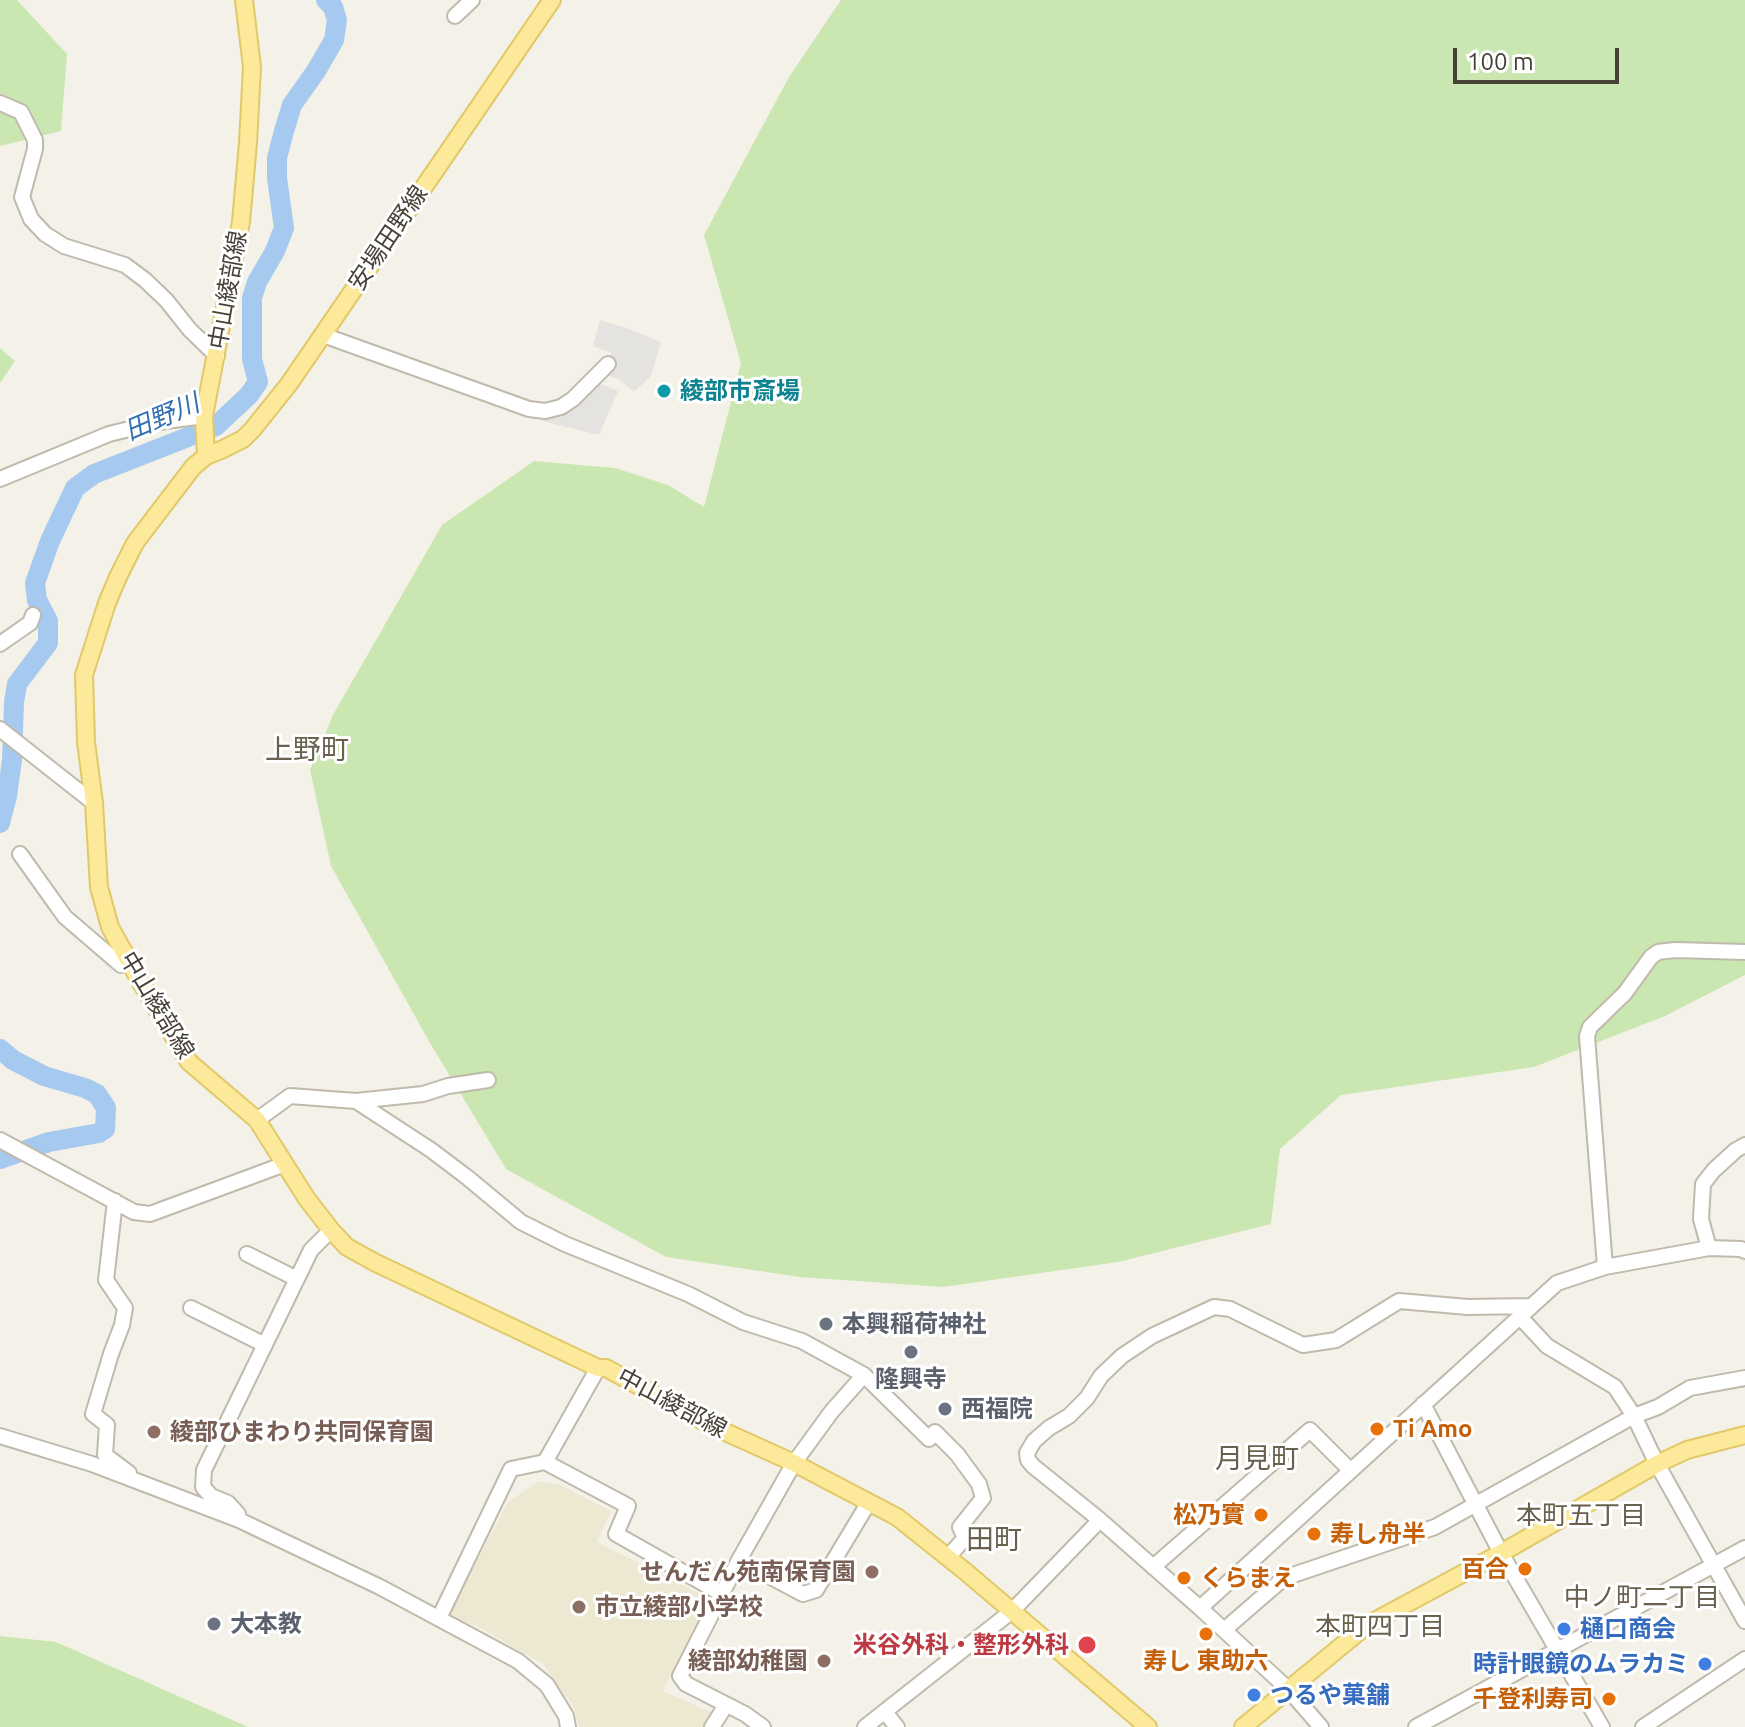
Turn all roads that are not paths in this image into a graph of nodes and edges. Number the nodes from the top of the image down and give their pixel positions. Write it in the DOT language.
graph roads {
  1 [pos="244,0"];
  2 [pos="472,0"];
  3 [pos="552,0"];
  4 [pos="455,16"];
  5 [pos="0,103"];
  6 [pos="323,335"];
  7 [pos="217,356"];
  8 [pos="608,364"];
  9 [pos="204,426"];
  10 [pos="206,456"];
  11 [pos="0,479"];
  12 [pos="33,615"];
  13 [pos="0,644"];
  14 [pos="0,729"];
  15 [pos="94,803"];
  16 [pos="20,854"];
  17 [pos="1745,952"];
  18 [pos="128,960"];
  19 [pos="488,1080"];
  20 [pos="356,1101"];
  21 [pos="257,1120"];
  22 [pos="0,1140"];
  23 [pos="1745,1145"];
  24 [pos="285,1164"];
  25 [pos="115,1201"];
  26 [pos="331,1230"];
  27 [pos="1709,1248"];
  28 [pos="1745,1251"];
  29 [pos="247,1254"];
  30 [pos="1605,1267"];
  31 [pos="297,1279"];
  32 [pos="191,1308"];
  33 [pos="1525,1312"];
  34 [pos="265,1345"];
  35 [pos="598,1368"];
  36 [pos="864,1375"];
  37 [pos="1745,1378"];
  38 [pos="1423,1404"];
  39 [pos="1634,1416"];
  40 [pos="1745,1435"];
  41 [pos="0,1436"];
  42 [pos="545,1462"];
  43 [pos="794,1463"];
  44 [pos="1657,1464"];
  45 [pos="1350,1470"];
  46 [pos="138,1481"];
  47 [pos="869,1502"];
  48 [pos="1476,1503"];
  49 [pos="239,1520"];
  50 [pos="1100,1520"];
  51 [pos="1745,1548"];
  52 [pos="1501,1553"];
  53 [pos="948,1557"];
  54 [pos="739,1560"];
  55 [pos="1714,1565"];
  56 [pos="1153,1567"];
  57 [pos="722,1594"];
  58 [pos="1200,1608"];
  59 [pos="1012,1611"];
  60 [pos="439,1618"];
  61 [pos="1745,1621"];
  62 [pos="1224,1630"];
  63 [pos="1557,1650"];
  64 [pos="1745,1659"];
  65 [pos="1288,1689"];
  66 [pos="726,1705"];
  67 [pos="885,1712"];
  68 [pos="568,1727"];
  69 [pos="712,1727"];
  70 [pos="763,1727"];
  71 [pos="865,1727"];
  72 [pos="897,1727"];
  73 [pos="1148,1727"];
  74 [pos="1243,1727"];
  75 [pos="1321,1727"];
  76 [pos="1416,1727"];
  77 [pos="1602,1727"];
  78 [pos="1643,1727"];
  1 -- 7 [label="main road, 中山綾部線"];
  2 -- 4 [label="street"];
  3 -- 6 [label="main road, 安場田野線"];
  5 -- 7 [label="street"];
  6 -- 8 [label="street"];
  6 -- 10 [label="main road, 安場田野線"];
  7 -- 9 [label="main road, 中山綾部線"];
  9 -- 10 [label="main road, 中山綾部線"];
  9 -- 11 [label="street"];
  10 -- 15 [label="main road, 中山綾部線"];
  12 -- 13 [label="street"];
  14 -- 15 [label="street"];
  15 -- 18 [label="main road, 中山綾部線"];
  16 -- 18 [label="street"];
  17 -- 30 [label="street"];
  18 -- 21 [label="main road, 中山綾部線"];
  19 -- 20 [label="street"];
  20 -- 21 [label="street"];
  20 -- 36 [label="street"];
  21 -- 24 [label="main road, 中山綾部線"];
  22 -- 25 [label="street"];
  23 -- 27 [label="street"];
  24 -- 25 [label="street"];
  24 -- 26 [label="main road, 中山綾部線"];
  25 -- 46 [label="street"];
  26 -- 31 [label="street"];
  26 -- 35 [label="main road, 中山綾部線"];
  27 -- 28 [label="street"];
  27 -- 30 [label="street"];
  29 -- 31 [label="street"];
  30 -- 33 [label="street"];
  31 -- 34 [label="street"];
  32 -- 34 [label="street"];
  33 -- 38 [label="street"];
  33 -- 39 [label="street"];
  33 -- 50 [label="street"];
  34 -- 49 [label="street"];
  35 -- 42 [label="street"];
  35 -- 43 [label="main road, 中山綾部線"];
  36 -- 43 [label="street"];
  36 -- 53 [label="street"];
  37 -- 39 [label="street"];
  38 -- 45 [label="street"];
  38 -- 48 [label="street"];
  39 -- 44 [label="street"];
  39 -- 48 [label="street"];
  40 -- 44 [label="main road"];
  41 -- 46 [label="street"];
  42 -- 57 [label="street"];
  42 -- 60 [label="street"];
  43 -- 47 [label="main road, 中山綾部線"];
  43 -- 54 [label="street"];
  44 -- 52 [label="main road"];
  44 -- 55 [label="street"];
  45 -- 56 [label="street"];
  45 -- 58 [label="street"];
  46 -- 49 [label="street"];
  47 -- 53 [label="main road, 中山綾部線"];
  47 -- 54 [label="street"];
  48 -- 52 [label="street"];
  48 -- 62 [label="street"];
  49 -- 60 [label="street"];
  50 -- 56 [label="street"];
  50 -- 59 [label="street"];
  51 -- 55 [label="street"];
  52 -- 63 [label="street"];
  52 -- 65 [label="main road"];
  53 -- 59 [label="main road, 中山綾部線"];
  54 -- 57 [label="street"];
  55 -- 61 [label="street"];
  55 -- 63 [label="street"];
  56 -- 58 [label="street"];
  57 -- 66 [label="street"];
  58 -- 62 [label="street"];
  59 -- 67 [label="street"];
  59 -- 73 [label="main road, 中山綾部線"];
  60 -- 68 [label="street"];
  62 -- 65 [label="street"];
  63 -- 76 [label="street"];
  63 -- 77 [label="street"];
  64 -- 78 [label="street"];
  65 -- 74 [label="main road"];
  65 -- 75 [label="street"];
  66 -- 69 [label="street"];
  66 -- 70 [label="street"];
  67 -- 71 [label="street"];
  67 -- 72 [label="street"];
}
